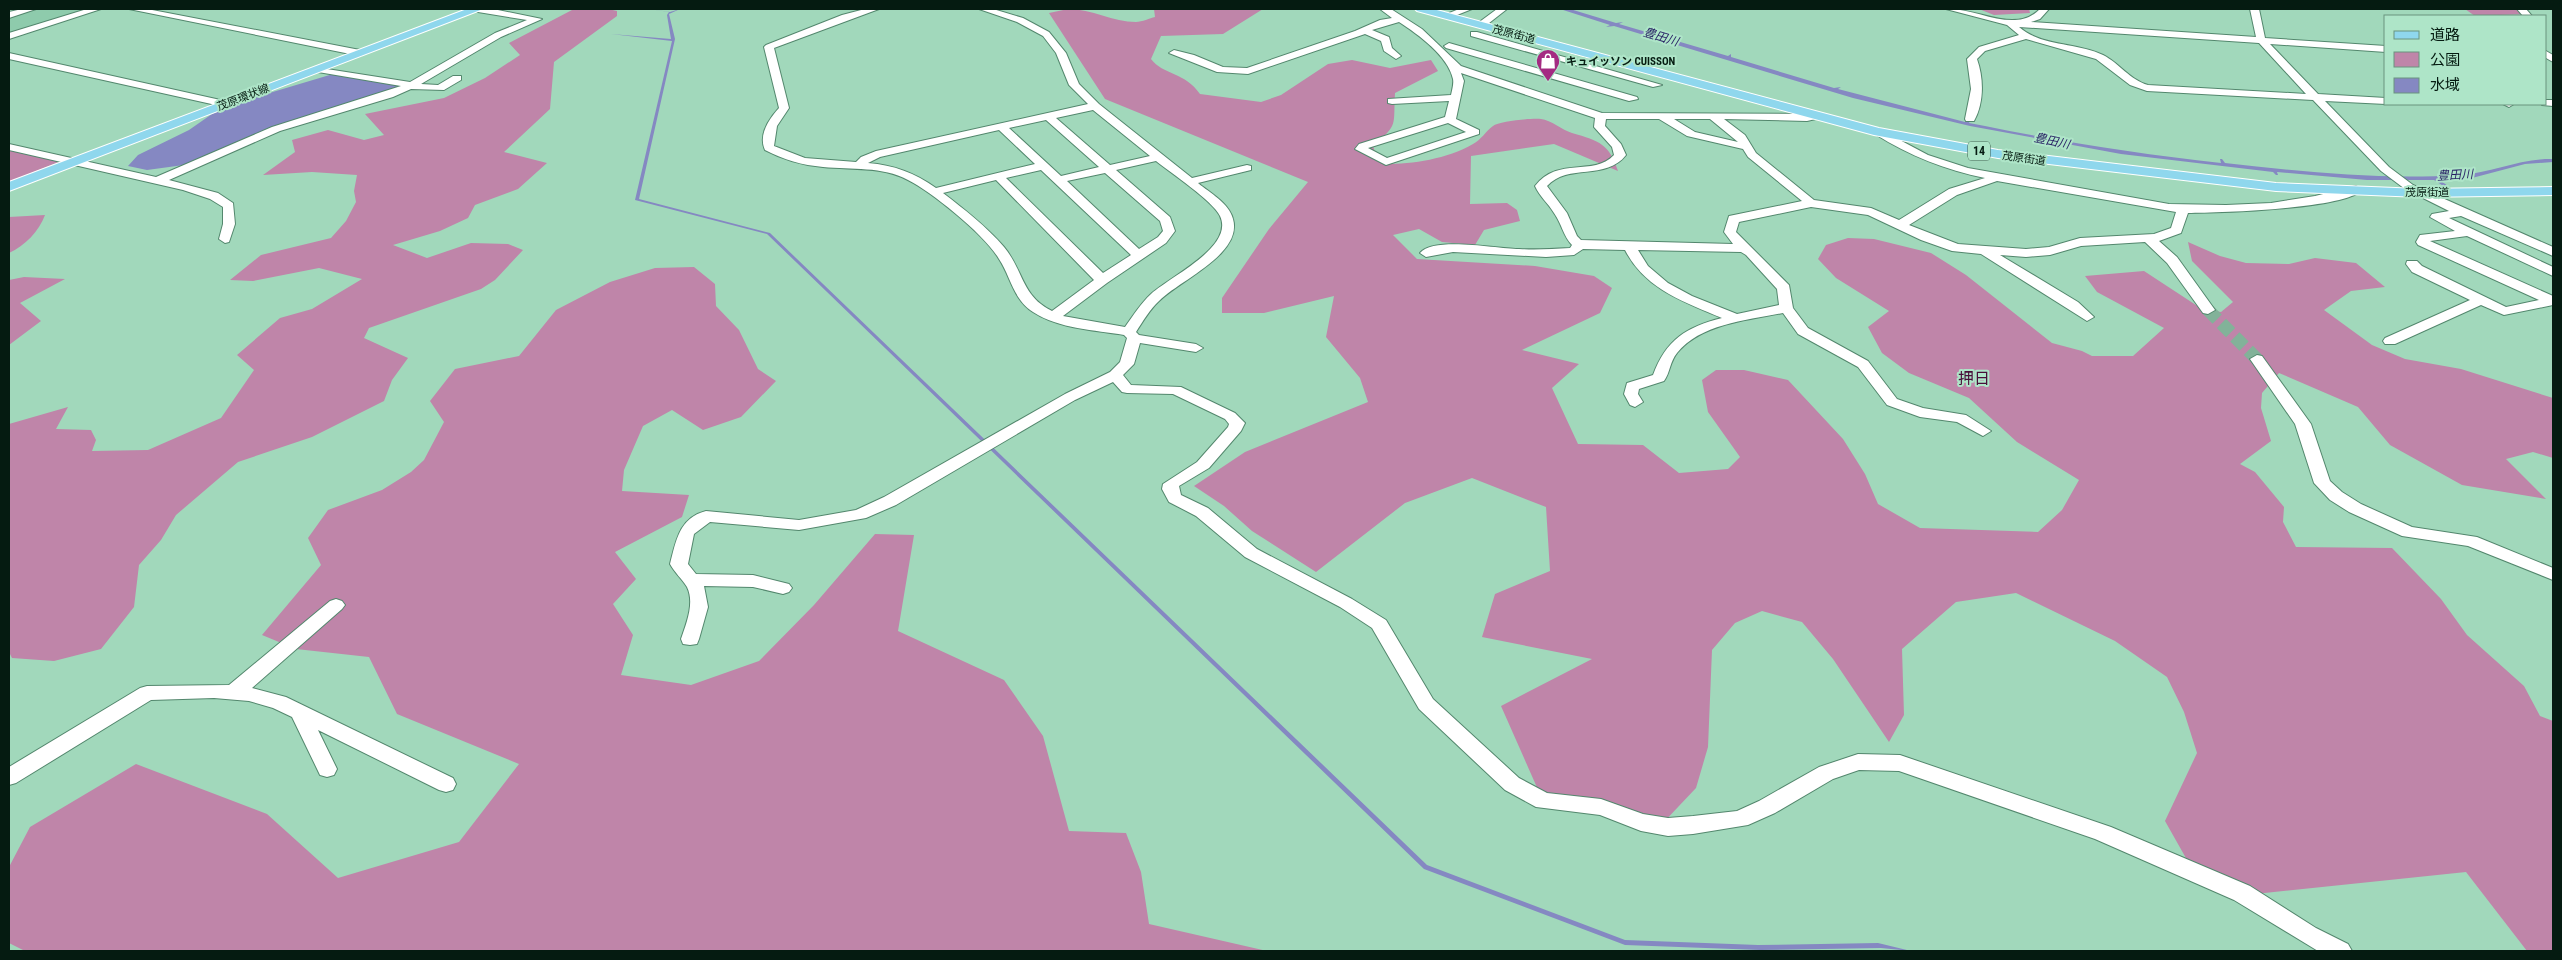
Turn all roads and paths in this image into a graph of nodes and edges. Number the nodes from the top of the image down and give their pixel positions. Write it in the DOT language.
graph roads {
  1 [pos="30,9"];
  2 [pos="96,9"];
  3 [pos="134,9"];
  4 [pos="477,9"];
  5 [pos="874,9"];
  6 [pos="984,9"];
  7 [pos="1385,9"];
  8 [pos="1421,9"];
  9 [pos="1468,9"];
  10 [pos="1502,9"];
  11 [pos="1951,9"];
  12 [pos="2045,9"];
  13 [pos="2255,9"];
  14 [pos="9,15"];
  15 [pos="1447,16"];
  16 [pos="1401,19"];
  17 [pos="2010,23"];
  18 [pos="1482,29"];
  19 [pos="1364,30"];
  20 [pos="9,36"];
  21 [pos="2024,37"];
  22 [pos="2261,40"];
  23 [pos="1449,46"];
  24 [pos="2384,49"];
  25 [pos="1438,50"];
  26 [pos="360,53"];
  27 [pos="1174,53"];
  28 [pos="1582,53"];
  29 [pos="9,56"];
  30 [pos="1396,56"];
  31 [pos="1567,61"];
  32 [pos="1454,66"];
  33 [pos="318,69"];
  34 [pos="1545,74"];
  35 [pos="1672,77"];
  36 [pos="457,78"];
  37 [pos="411,85"];
  38 [pos="1657,85"];
  39 [pos="1420,88"];
  40 [pos="1514,88"];
  41 [pos="1455,98"];
  42 [pos="2314,98"];
  43 [pos="1633,99"];
  44 [pos="1417,100"];
  45 [pos="1392,101"];
  46 [pos="2384,101"];
  47 [pos="225,104"];
  48 [pos="1095,106"];
  49 [pos="1413,114"];
  50 [pos="1049,116"];
  51 [pos="1601,116"];
  52 [pos="1711,116"];
  53 [pos="1816,116"];
  54 [pos="1663,117"];
  55 [pos="1448,119"];
  56 [pos="1970,119"];
  57 [pos="1002,127"];
  58 [pos="1879,132"];
  59 [pos="9,147"];
  60 [pos="1747,147"];
  61 [pos="1158,157"];
  62 [pos="74,161"];
  63 [pos="859,166"];
  64 [pos="1042,166"];
  65 [pos="1108,168"];
  66 [pos="1247,168"];
  67 [pos="2385,168"];
  68 [pos="998,176"];
  69 [pos="2000,179"];
  70 [pos="1058,180"];
  71 [pos="156,181"];
  72 [pos="1189,182"];
  73 [pos="9,186"];
  74 [pos="2356,190"];
  75 [pos="2415,190"];
  76 [pos="2553,191"];
  77 [pos="932,192"];
  78 [pos="1811,203"];
  79 [pos="2183,209"];
  80 [pos="2463,212"];
  81 [pos="1900,225"];
  82 [pos="2466,233"];
  83 [pos="225,239"];
  84 [pos="2150,239"];
  85 [pos="1581,244"];
  86 [pos="1629,246"];
  87 [pos="1743,248"];
  88 [pos="1984,250"];
  89 [pos="2553,252"];
  90 [pos="1426,253"];
  91 [pos="2450,255"];
  92 [pos="1139,256"];
  93 [pos="2553,272"];
  94 [pos="1102,280"];
  95 [pos="2481,300"];
  96 [pos="2552,301"];
  97 [pos="1786,308"];
  98 [pos="2208,310"];
  99 [pos="1052,317"];
  100 [pos="2087,317"];
  101 [pos="1737,319"];
  102 [pos="1131,335"];
  103 [pos="2390,341"];
  104 [pos="1196,348"];
  105 [pos="2257,359"];
  106 [pos="1115,375"];
  107 [pos="1635,402"];
  108 [pos="1983,431"];
  109 [pos="2553,574"];
  110 [pos="690,580"];
  111 [pos="783,588"];
  112 [pos="336,605"];
  113 [pos="690,640"];
  114 [pos="233,693"];
  115 [pos="300,713"];
  116 [pos="327,769"];
  117 [pos="9,777"];
  118 [pos="446,784"];
  119 [pos="2340,951"];
  1 -- 14 [label="street"];
  2 -- 20 [label="street"];
  3 -- 26 [label="street"];
  4 -- 26 [label="main road, 茂原環状線"];
  4 -- 37 [label="street"];
  5 -- 63 [label="street"];
  6 -- 48 [label="street"];
  7 -- 16 [label="street"];
  8 -- 15 [label="main road, 茂原街道 / 14"];
  9 -- 15 [label="street"];
  10 -- 18 [label="street"];
  11 -- 17 [label="street"];
  12 -- 17 [label="street"];
  13 -- 22 [label="street"];
  15 -- 18 [label="main road, 茂原街道 / 14"];
  16 -- 19 [label="street"];
  16 -- 25 [label="street"];
  17 -- 21 [label="street"];
  17 -- 22 [label="street"];
  18 -- 23 [label="street"];
  18 -- 28 [label="main road, 茂原街道 / 14"];
  18 -- 31 [label="street"];
  19 -- 27 [label="street"];
  19 -- 30 [label="street"];
  21 -- 42 [label="street"];
  21 -- 56 [label="street"];
  22 -- 24 [label="street"];
  22 -- 42 [label="street"];
  23 -- 25 [label="street"];
  23 -- 34 [label="street"];
  25 -- 32 [label="street"];
  26 -- 33 [label="main road, 茂原環状線"];
  28 -- 31 [label="street"];
  28 -- 35 [label="main road, 茂原街道 / 14"];
  29 -- 47 [label="street"];
  31 -- 34 [label="street"];
  31 -- 38 [label="street"];
  32 -- 40 [label="street"];
  32 -- 41 [label="street"];
  33 -- 37 [label="street"];
  33 -- 47 [label="main road, 茂原環状線"];
  34 -- 40 [label="street"];
  34 -- 43 [label="street"];
  35 -- 38 [label="street"];
  35 -- 53 [label="main road, 茂原街道 / 14"];
  36 -- 37 [label="street"];
  37 -- 71 [label="street"];
  38 -- 43 [label="street"];
  39 -- 44 [label="street"];
  40 -- 51 [label="street"];
  41 -- 44 [label="street"];
  41 -- 55 [label="street"];
  42 -- 46 [label="street"];
  42 -- 67 [label="street"];
  43 -- 51 [label="street"];
  44 -- 45 [label="street"];
  44 -- 49 [label="street"];
  47 -- 62 [label="main road, 茂原環状線"];
  48 -- 50 [label="street"];
  48 -- 61 [label="street"];
  50 -- 57 [label="street"];
  50 -- 65 [label="street"];
  51 -- 54 [label="street"];
  51 -- 85 [label="street"];
  52 -- 53 [label="street"];
  52 -- 54 [label="street"];
  52 -- 60 [label="street"];
  53 -- 58 [label="main road, 茂原街道 / 14"];
  54 -- 60 [label="street"];
  55 -- 55 [label="street"];
  57 -- 63 [label="street"];
  57 -- 64 [label="street"];
  58 -- 69 [label="street"];
  58 -- 74 [label="main road, 茂原街道 / 14"];
  59 -- 62 [label="street"];
  60 -- 78 [label="street"];
  61 -- 65 [label="street"];
  61 -- 72 [label="street"];
  62 -- 71 [label="street"];
  62 -- 73 [label="main road, 茂原環状線"];
  63 -- 77 [label="street"];
  64 -- 68 [label="street"];
  64 -- 70 [label="street"];
  65 -- 70 [label="street"];
  65 -- 92 [label="street"];
  66 -- 72 [label="street"];
  67 -- 75 [label="street"];
  68 -- 77 [label="street"];
  68 -- 94 [label="street"];
  69 -- 79 [label="street"];
  69 -- 81 [label="street"];
  70 -- 92 [label="street"];
  71 -- 83 [label="street"];
  72 -- 102 [label="street"];
  74 -- 75 [label="main road, 茂原街道 / 14"];
  74 -- 79 [label="street"];
  75 -- 76 [label="main road, 茂原街道 / 14"];
  75 -- 80 [label="street"];
  77 -- 99 [label="street"];
  78 -- 81 [label="street"];
  78 -- 87 [label="street"];
  79 -- 84 [label="street"];
  80 -- 82 [label="street"];
  80 -- 89 [label="street"];
  81 -- 88 [label="street"];
  82 -- 91 [label="street"];
  82 -- 93 [label="street"];
  84 -- 88 [label="street"];
  84 -- 98 [label="street"];
  85 -- 86 [label="street"];
  85 -- 90 [label="street"];
  86 -- 87 [label="street"];
  86 -- 101 [label="street"];
  87 -- 97 [label="street"];
  88 -- 100 [label="street"];
  91 -- 95 [label="street"];
  91 -- 96 [label="street"];
  92 -- 94 [label="street"];
  94 -- 99 [label="street"];
  95 -- 96 [label="street"];
  95 -- 103 [label="street"];
  97 -- 101 [label="street"];
  97 -- 108 [label="street"];
  99 -- 102 [label="street"];
  101 -- 107 [label="street"];
  102 -- 104 [label="street"];
  102 -- 106 [label="street"];
  105 -- 109 [label="street"];
  106 -- 110 [label="street"];
  106 -- 119 [label="street"];
  110 -- 111 [label="street"];
  110 -- 113 [label="street"];
  112 -- 114 [label="street"];
  114 -- 115 [label="street"];
  114 -- 117 [label="street"];
  115 -- 116 [label="street"];
  115 -- 118 [label="street"];
}
